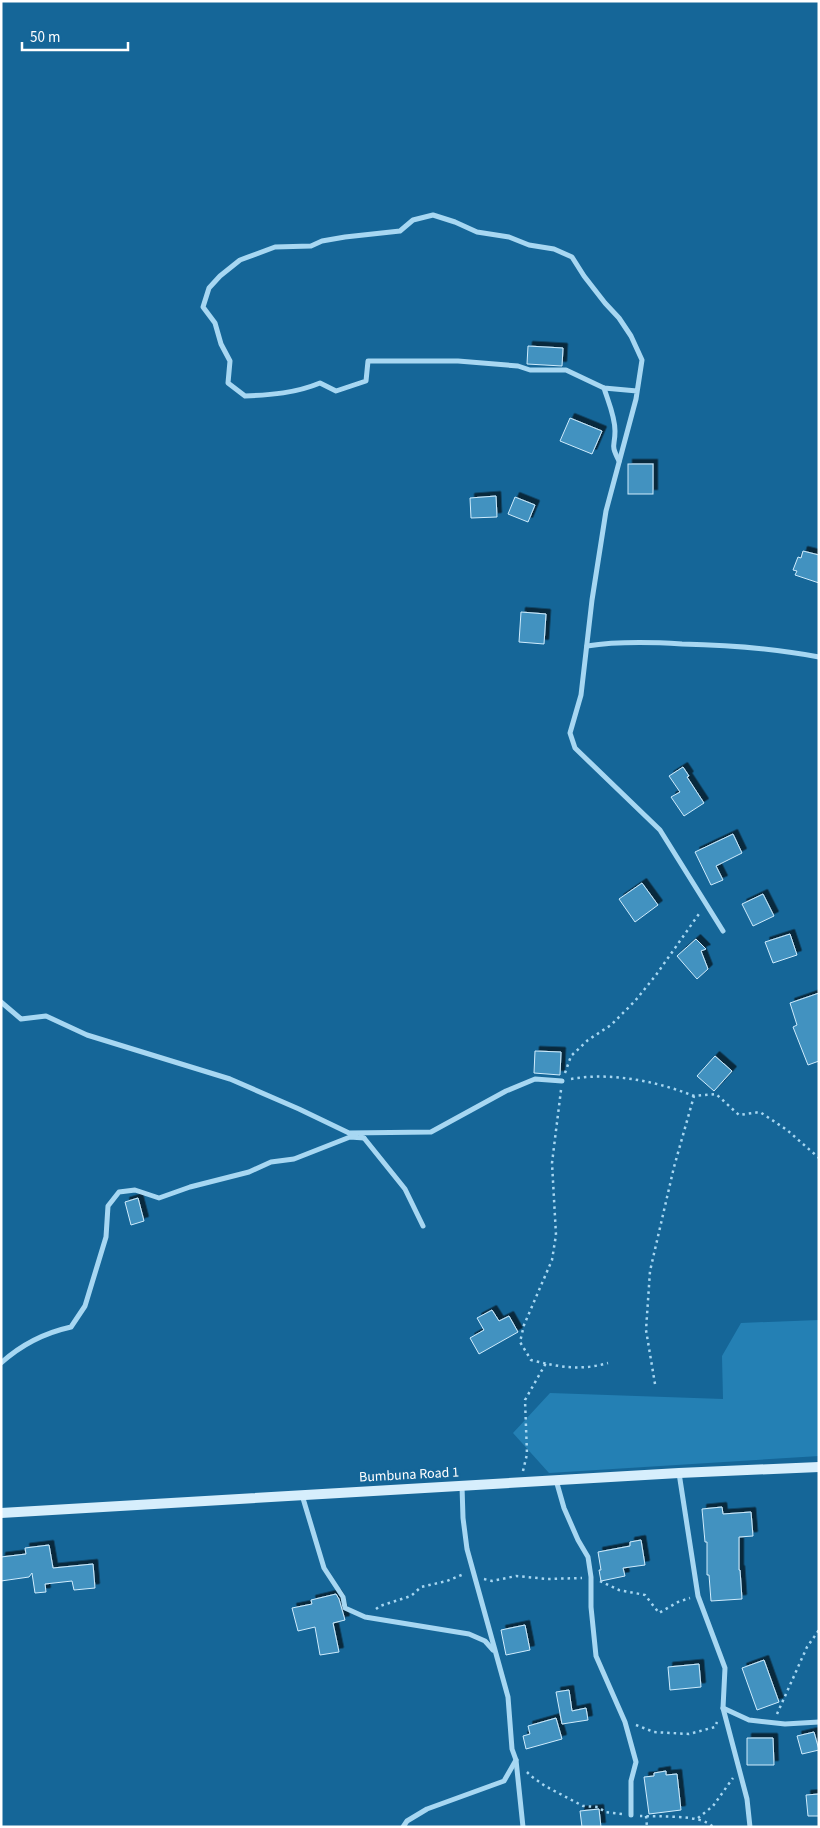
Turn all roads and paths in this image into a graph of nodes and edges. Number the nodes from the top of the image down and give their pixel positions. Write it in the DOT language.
graph roads {
  1 [pos="604,388"];
  2 [pos="637,391"];
  3 [pos="619,461"];
  4 [pos="587,646"];
  5 [pos="819,656"];
  6 [pos="707,904"];
  7 [pos="724,931"];
  8 [pos="1,1002"];
  9 [pos="562,1081"];
  10 [pos="694,1096"];
  11 [pos="349,1132"];
  12 [pos="364,1138"];
  13 [pos="819,1158"];
  14 [pos="423,1226"];
  15 [pos="546,1363"];
  16 [pos="608,1363"];
  17 [pos="1,1364"];
  18 [pos="655,1384"];
  19 [pos="819,1468"];
  20 [pos="679,1473"];
  21 [pos="556,1480"];
  22 [pos="520,1482"];
  23 [pos="462,1486"];
  24 [pos="302,1495"];
  25 [pos="1,1513"];
  26 [pos="591,1577"];
  27 [pos="698,1596"];
  28 [pos="819,1630"];
  29 [pos="494,1650"];
  30 [pos="723,1708"];
  31 [pos="625,1722"];
  32 [pos="773,1722"];
  33 [pos="819,1722"];
  34 [pos="516,1760"];
  35 [pos="739,1768"];
  36 [pos="631,1815"];
  37 [pos="646,1816"];
  38 [pos="698,1818"];
  39 [pos="403,1827"];
  40 [pos="523,1827"];
  41 [pos="647,1827"];
  42 [pos="714,1827"];
  43 [pos="750,1827"];
  1 -- 2 [label="street"];
  1 -- 2 [label="street"];
  1 -- 3 [label="street"];
  2 -- 3 [label="street"];
  3 -- 4 [label="street"];
  4 -- 5 [label="street"];
  4 -- 6 [label="street"];
  6 -- 7 [label="street"];
  6 -- 9 [label="path"];
  8 -- 11 [label="street"];
  9 -- 10 [label="path"];
  9 -- 11 [label="street"];
  9 -- 15 [label="path"];
  10 -- 13 [label="path"];
  10 -- 18 [label="path"];
  11 -- 12 [label="street"];
  12 -- 14 [label="street"];
  12 -- 17 [label="street"];
  15 -- 16 [label="path"];
  15 -- 22 [label="path"];
  19 -- 20 [label="main road, Bumbuna Road 1"];
  20 -- 21 [label="main road, Bumbuna Road 1"];
  20 -- 27 [label="street"];
  21 -- 22 [label="main road, Bumbuna Road 1"];
  21 -- 26 [label="street"];
  22 -- 23 [label="main road, Bumbuna Road 1"];
  23 -- 24 [label="main road, Bumbuna Road 1"];
  23 -- 29 [label="street"];
  24 -- 25 [label="main road, Bumbuna Road 1"];
  24 -- 29 [label="street"];
  26 -- 27 [label="path"];
  26 -- 31 [label="street"];
  27 -- 30 [label="street"];
  28 -- 32 [label="path"];
  29 -- 34 [label="street"];
  30 -- 31 [label="path"];
  30 -- 32 [label="street"];
  30 -- 35 [label="street"];
  31 -- 36 [label="street"];
  32 -- 33 [label="street"];
  34 -- 36 [label="path"];
  34 -- 39 [label="street"];
  34 -- 40 [label="street"];
  35 -- 38 [label="path"];
  35 -- 43 [label="street"];
  36 -- 37 [label="path"];
  37 -- 38 [label="path"];
  37 -- 41 [label="path"];
  38 -- 42 [label="path"];
}
